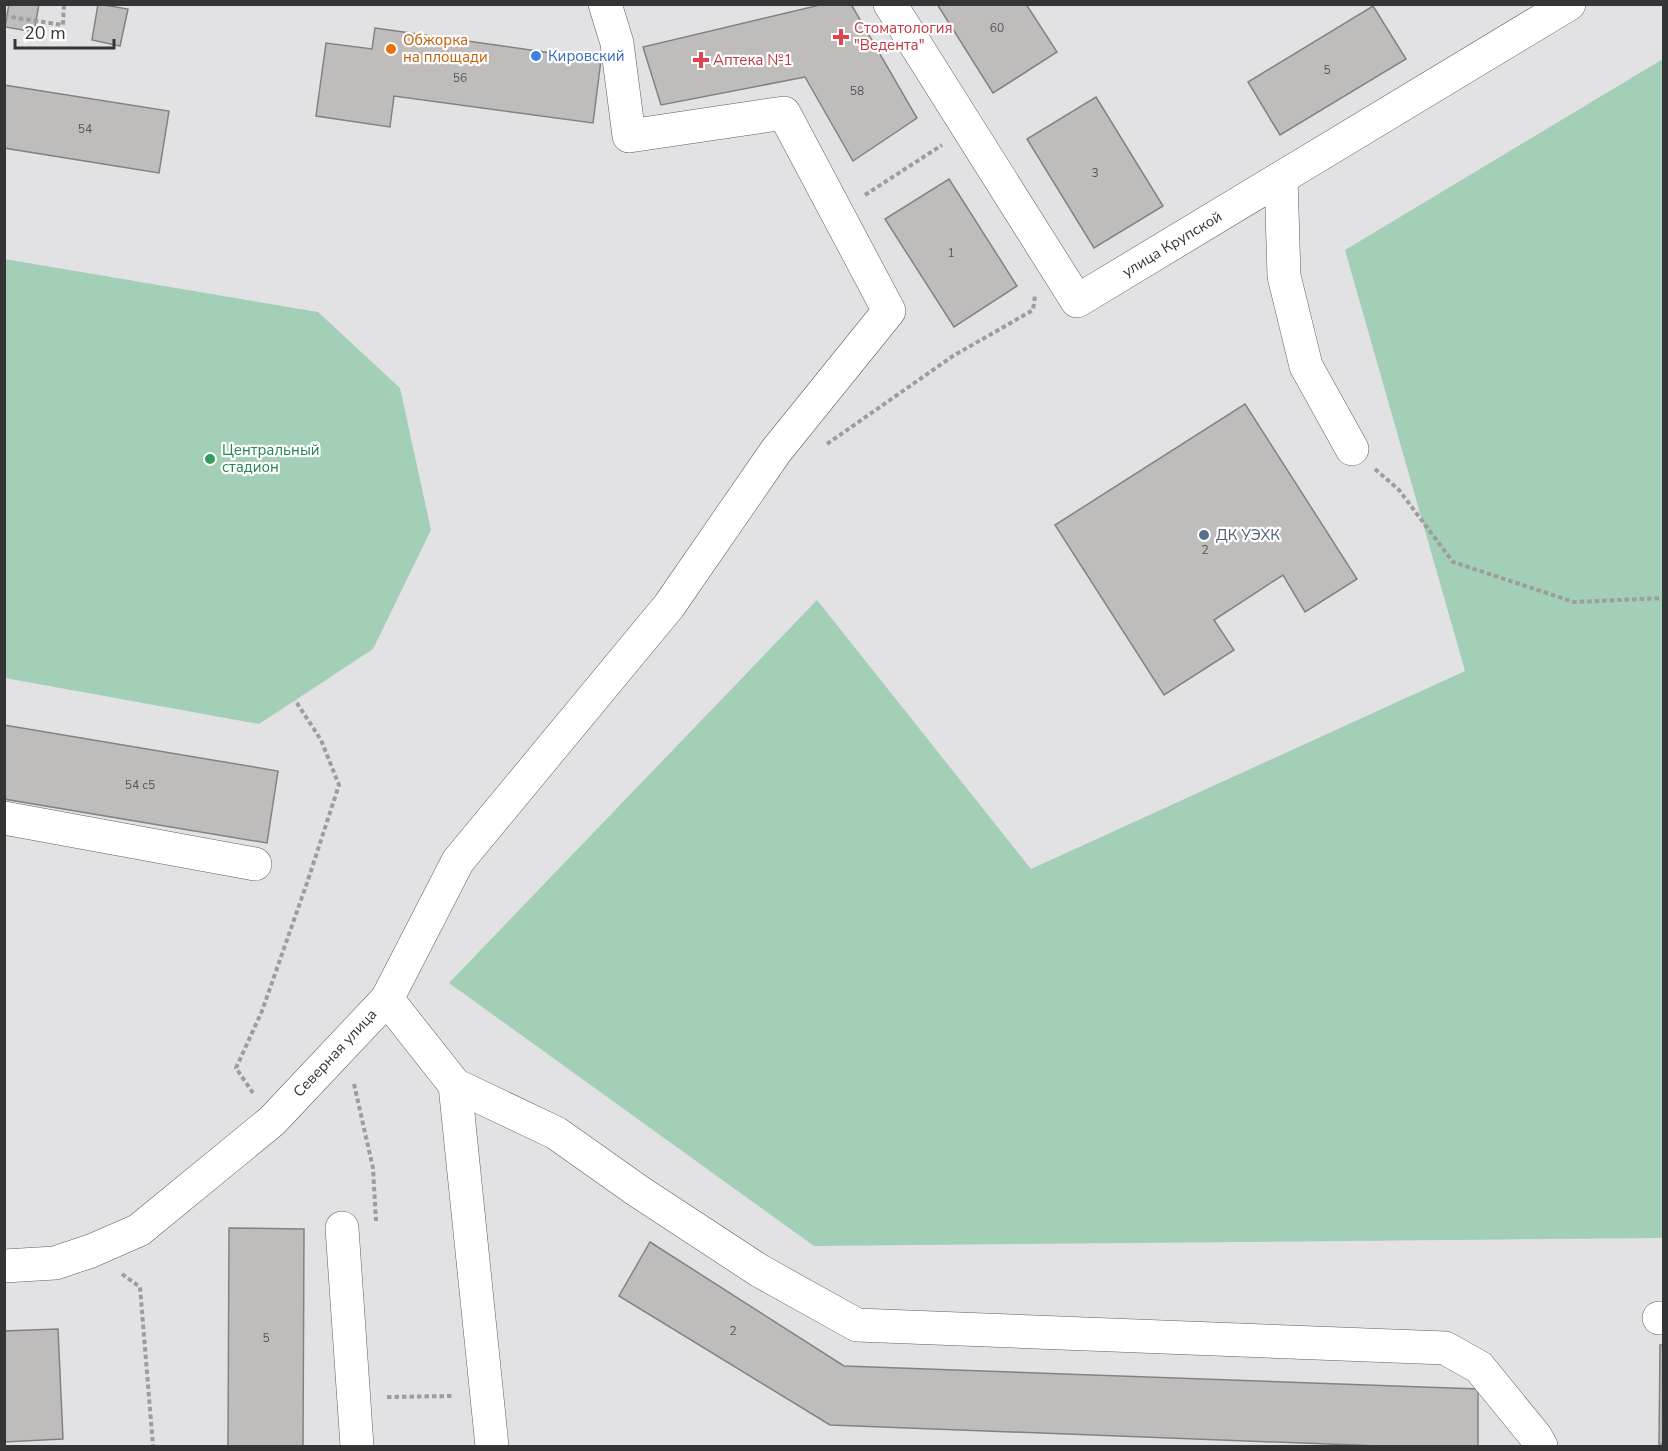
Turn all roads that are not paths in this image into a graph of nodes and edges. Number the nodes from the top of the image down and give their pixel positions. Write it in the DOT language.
graph roads {
  1 [pos="605,4"];
  2 [pos="890,4"];
  3 [pos="1569,4"];
  4 [pos="1281,178"];
  5 [pos="1352,449"];
  6 [pos="4,818"];
  7 [pos="255,864"];
  8 [pos="387,999"];
  9 [pos="455,1085"];
  10 [pos="342,1228"];
  11 [pos="4,1266"];
  12 [pos="357,1446"];
  13 [pos="492,1446"];
  14 [pos="1541,1446"];
  1 -- 8 [label="street"];
  2 -- 4 [label="street, улица Крупской"];
  3 -- 4 [label="street, улица Крупской"];
  4 -- 5 [label="street"];
  6 -- 7 [label="street"];
  8 -- 9 [label="street, Северная улица"];
  8 -- 11 [label="street, Северная улица"];
  9 -- 13 [label="street"];
  9 -- 14 [label="street"];
  10 -- 12 [label="street"];
}
